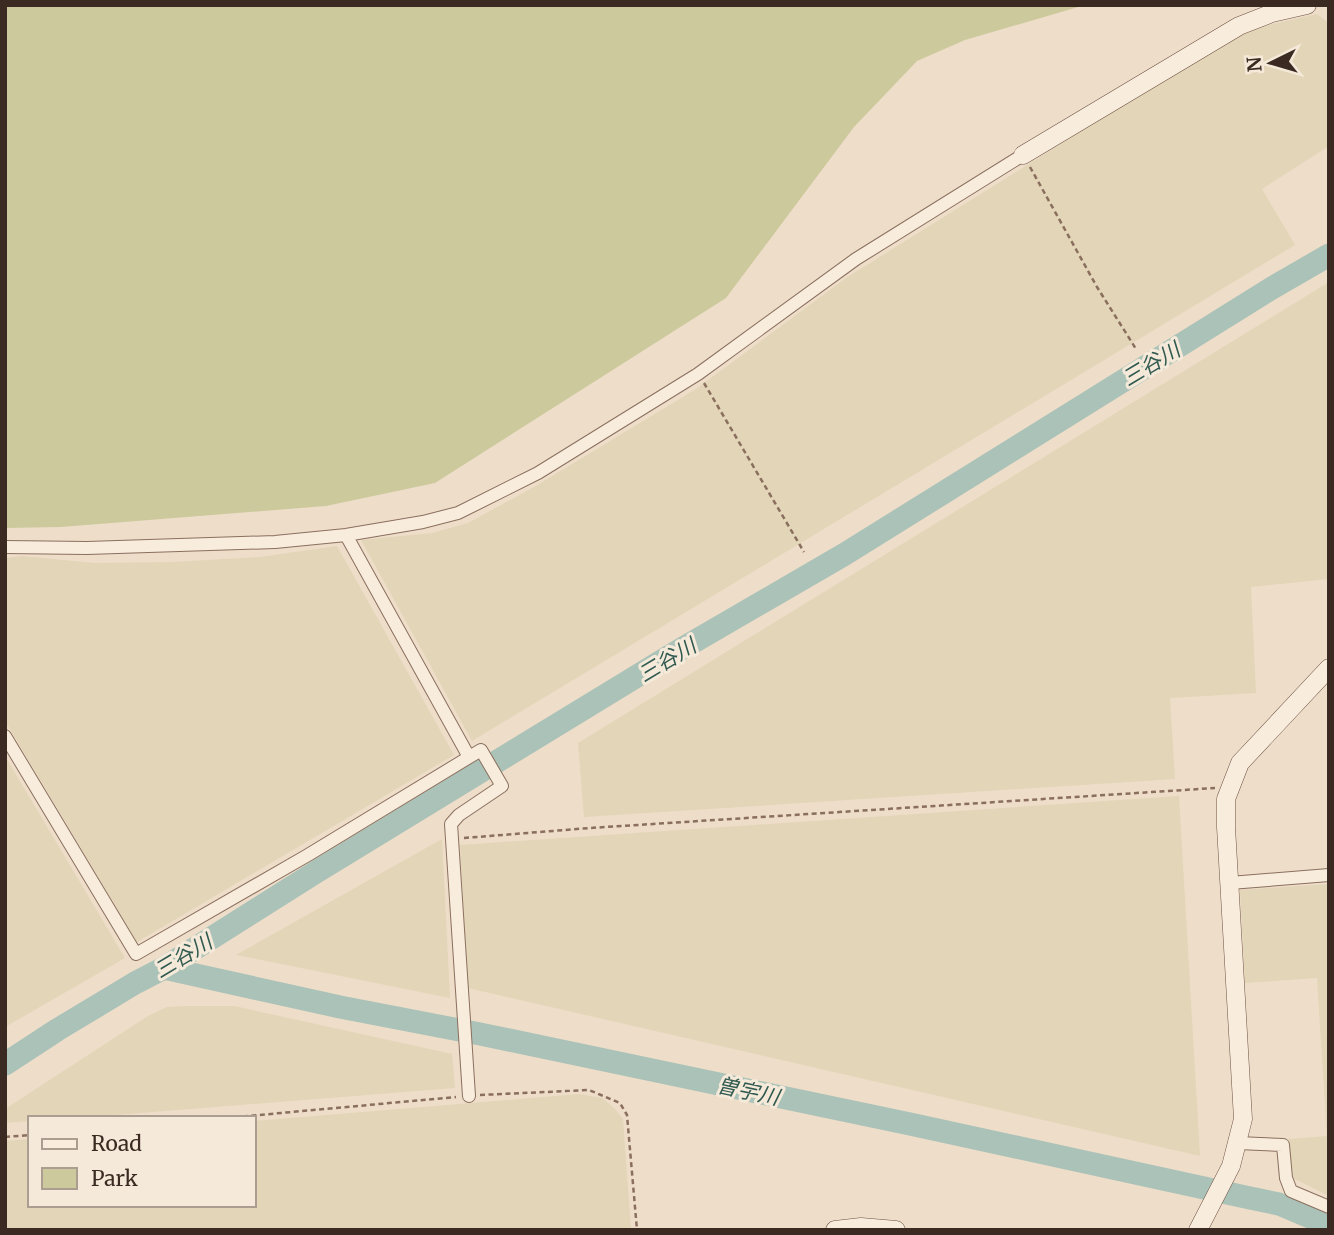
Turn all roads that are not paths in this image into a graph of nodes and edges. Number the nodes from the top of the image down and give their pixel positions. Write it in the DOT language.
graph roads {
  1 [pos="1307,5"];
  2 [pos="1023,155"];
  3 [pos="346,535"];
  4 [pos="5,547"];
  5 [pos="1329,668"];
  6 [pos="5,736"];
  7 [pos="469,757"];
  8 [pos="1329,875"];
  9 [pos="1230,884"];
  10 [pos="468,1096"];
  11 [pos="1238,1143"];
  12 [pos="1329,1207"];
  13 [pos="835,1230"];
  14 [pos="896,1230"];
  15 [pos="1198,1230"];
  1 -- 2 [label="street"];
  2 -- 3 [label="street"];
  3 -- 4 [label="street"];
  3 -- 7 [label="street"];
  5 -- 9 [label="street"];
  6 -- 7 [label="street"];
  7 -- 10 [label="street"];
  8 -- 9 [label="street"];
  9 -- 11 [label="street"];
  11 -- 12 [label="street"];
  11 -- 15 [label="street"];
  13 -- 14 [label="street"];
}
